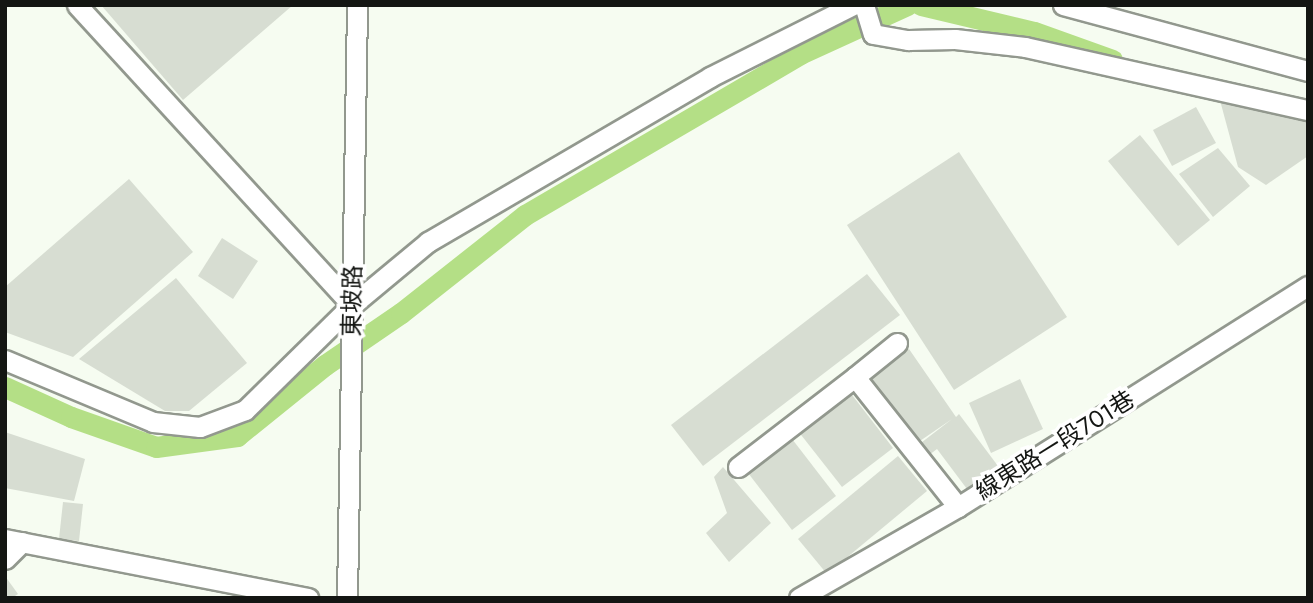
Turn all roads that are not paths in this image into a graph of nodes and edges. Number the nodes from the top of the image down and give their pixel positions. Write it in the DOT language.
graph roads {
  1 [pos="77,5"];
  2 [pos="357,5"];
  3 [pos="853,5"];
  4 [pos="864,5"];
  5 [pos="1063,5"];
  6 [pos="1308,71"];
  7 [pos="1308,110"];
  8 [pos="1308,286"];
  9 [pos="352,305"];
  10 [pos="897,343"];
  11 [pos="5,360"];
  12 [pos="855,377"];
  13 [pos="738,467"];
  14 [pos="958,507"];
  15 [pos="13,541"];
  16 [pos="5,559"];
  17 [pos="308,598"];
  18 [pos="346,598"];
  19 [pos="799,598"];
  1 -- 9 [label="street"];
  2 -- 9 [label="street, 東坡路"];
  3 -- 9 [label="street"];
  4 -- 7 [label="street"];
  5 -- 6 [label="street"];
  8 -- 14 [label="street, 線東路一段701巷"];
  9 -- 11 [label="street"];
  9 -- 18 [label="street, 東坡路"];
  10 -- 12 [label="street"];
  12 -- 13 [label="street"];
  12 -- 14 [label="street"];
  14 -- 19 [label="street, 線東路一段701巷"];
  15 -- 16 [label="street"];
  15 -- 17 [label="street"];
}
